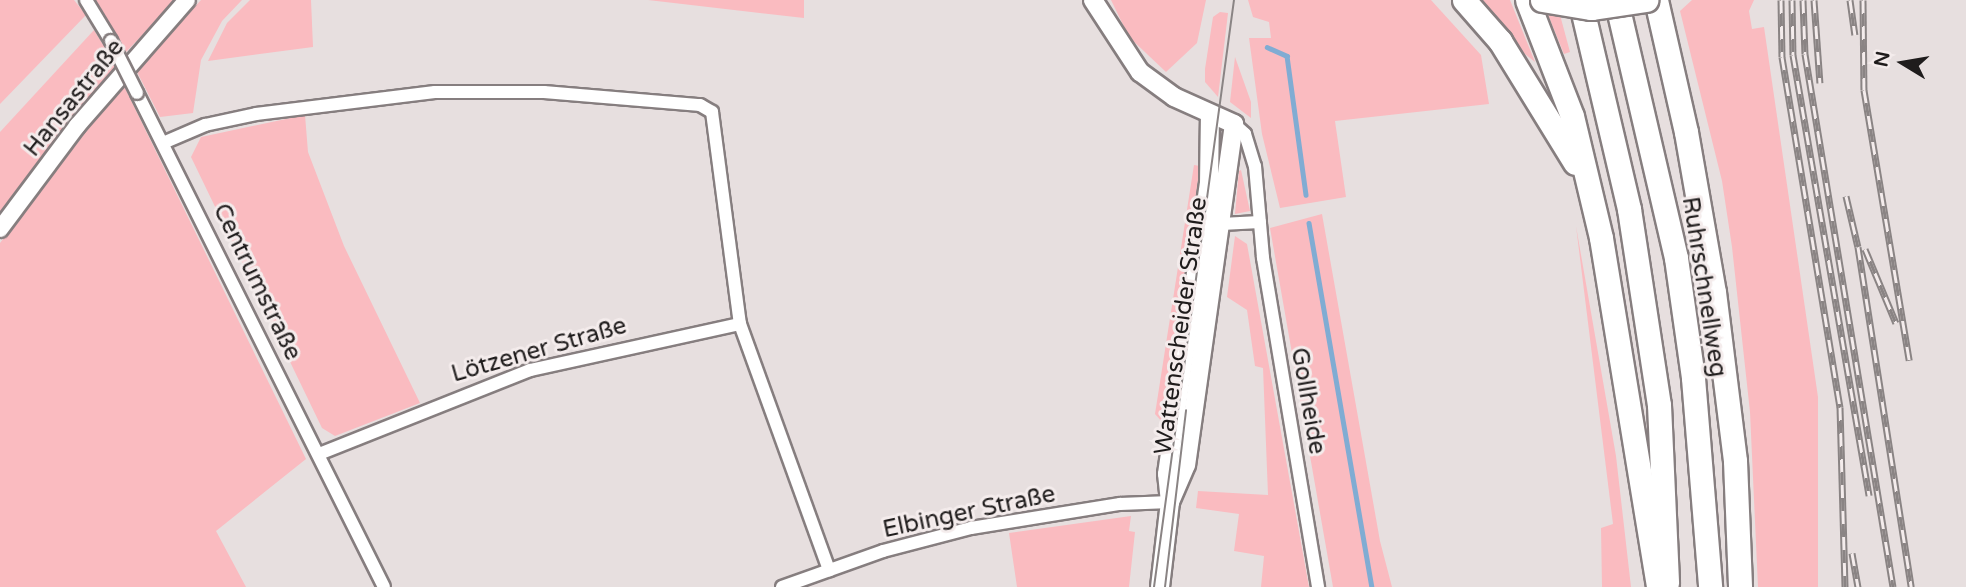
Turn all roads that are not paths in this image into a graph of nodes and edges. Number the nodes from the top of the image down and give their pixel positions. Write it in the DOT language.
graph roads {
  1 [pos="86,0"];
  2 [pos="187,0"];
  3 [pos="1093,0"];
  4 [pos="1464,0"];
  5 [pos="1527,0"];
  6 [pos="1542,0"];
  7 [pos="1580,0"];
  8 [pos="1616,0"];
  9 [pos="1646,0"];
  10 [pos="1656,0"];
  11 [pos="1210,114"];
  12 [pos="1234,124"];
  13 [pos="163,143"];
  14 [pos="1584,178"];
  15 [pos="1260,222"];
  16 [pos="1221,224"];
  17 [pos="0,229"];
  18 [pos="740,324"];
  19 [pos="319,454"];
  20 [pos="1170,502"];
  21 [pos="829,570"];
  22 [pos="384,587"];
  23 [pos="782,587"];
  24 [pos="1160,587"];
  25 [pos="1318,587"];
  26 [pos="1658,587"];
  27 [pos="1667,587"];
  28 [pos="1710,587"];
  29 [pos="1740,587"];
  1 -- 13 [label="street, Centrumstraße, bridge"];
  2 -- 17 [label="street, Hansastraße"];
  3 -- 11 [label="main road"];
  4 -- 14 [label="highway"];
  5 -- 14 [label="highway"];
  6 -- 9 [label="highway, bridge"];
  7 -- 27 [label="highway"];
  8 -- 28 [label="highway, Ruhrschnellweg"];
  10 -- 29 [label="highway"];
  11 -- 12 [label="main road"];
  11 -- 20 [label="main road, Wattenscheider Straße"];
  12 -- 15 [label="street, Gollheide"];
  12 -- 16 [label="main road, Wattenscheider Straße"];
  13 -- 18 [label="street"];
  13 -- 19 [label="street, Centrumstraße"];
  14 -- 26 [label="highway"];
  15 -- 16 [label="street"];
  15 -- 25 [label="street, Gollheide"];
  16 -- 20 [label="main road, Wattenscheider Straße"];
  18 -- 19 [label="street, Lötzener Straße"];
  18 -- 21 [label="street"];
  19 -- 22 [label="street, Centrumstraße"];
  20 -- 21 [label="street, Elbinger Straße"];
  20 -- 24 [label="main road"];
  21 -- 23 [label="street, Elbinger Straße"];
}
